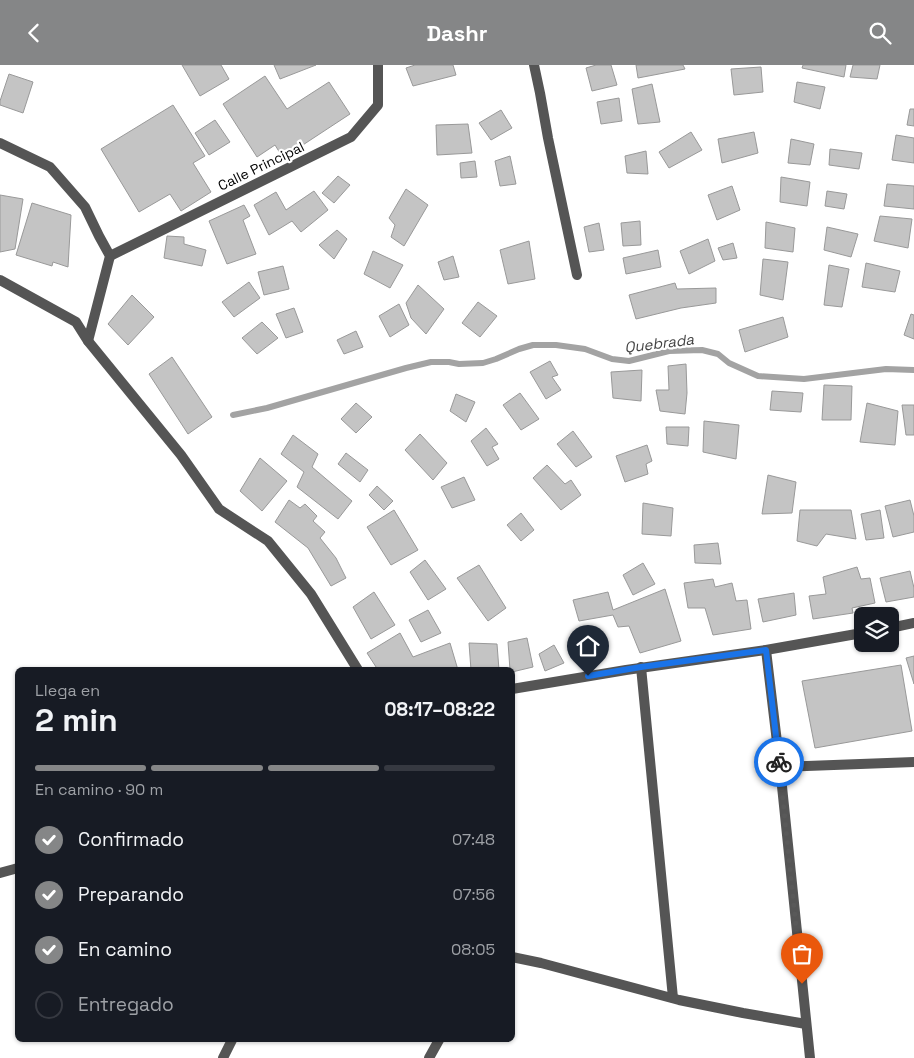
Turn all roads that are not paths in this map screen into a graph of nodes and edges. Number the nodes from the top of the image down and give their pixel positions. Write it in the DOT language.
graph roads {
  1 [pos="378,65"];
  2 [pos="534,65"];
  3 [pos="0,143"];
  4 [pos="110,256"];
  5 [pos="577,275"];
  6 [pos="0,280"];
  7 [pos="88,341"];
  8 [pos="914,623"];
  9 [pos="899,626"];
  10 [pos="854,634"];
  11 [pos="766,650"];
  12 [pos="356,667"];
  13 [pos="641,667"];
  14 [pos="515,688"];
  15 [pos="914,762"];
  16 [pos="780,767"];
  17 [pos="15,869"];
  18 [pos="0,873"];
  19 [pos="515,958"];
  20 [pos="673,998"];
  21 [pos="806,1024"];
  22 [pos="231,1042"];
  23 [pos="438,1042"];
  24 [pos="223,1058"];
  25 [pos="429,1058"];
  26 [pos="810,1058"];
  1 -- 4 [label="street, Calle Principal"];
  2 -- 5 [label="street"];
  3 -- 4 [label="street"];
  4 -- 7 [label="street"];
  6 -- 7 [label="street"];
  7 -- 12 [label="street"];
  8 -- 9 [label="street"];
  10 -- 11 [label="street"];
  11 -- 13 [label="street"];
  11 -- 16 [label="street"];
  13 -- 14 [label="street"];
  13 -- 20 [label="street"];
  15 -- 16 [label="street"];
  16 -- 21 [label="street"];
  17 -- 18 [label="street"];
  19 -- 20 [label="street"];
  20 -- 21 [label="street"];
  21 -- 26 [label="street"];
  22 -- 24 [label="street"];
  23 -- 25 [label="street"];
}
